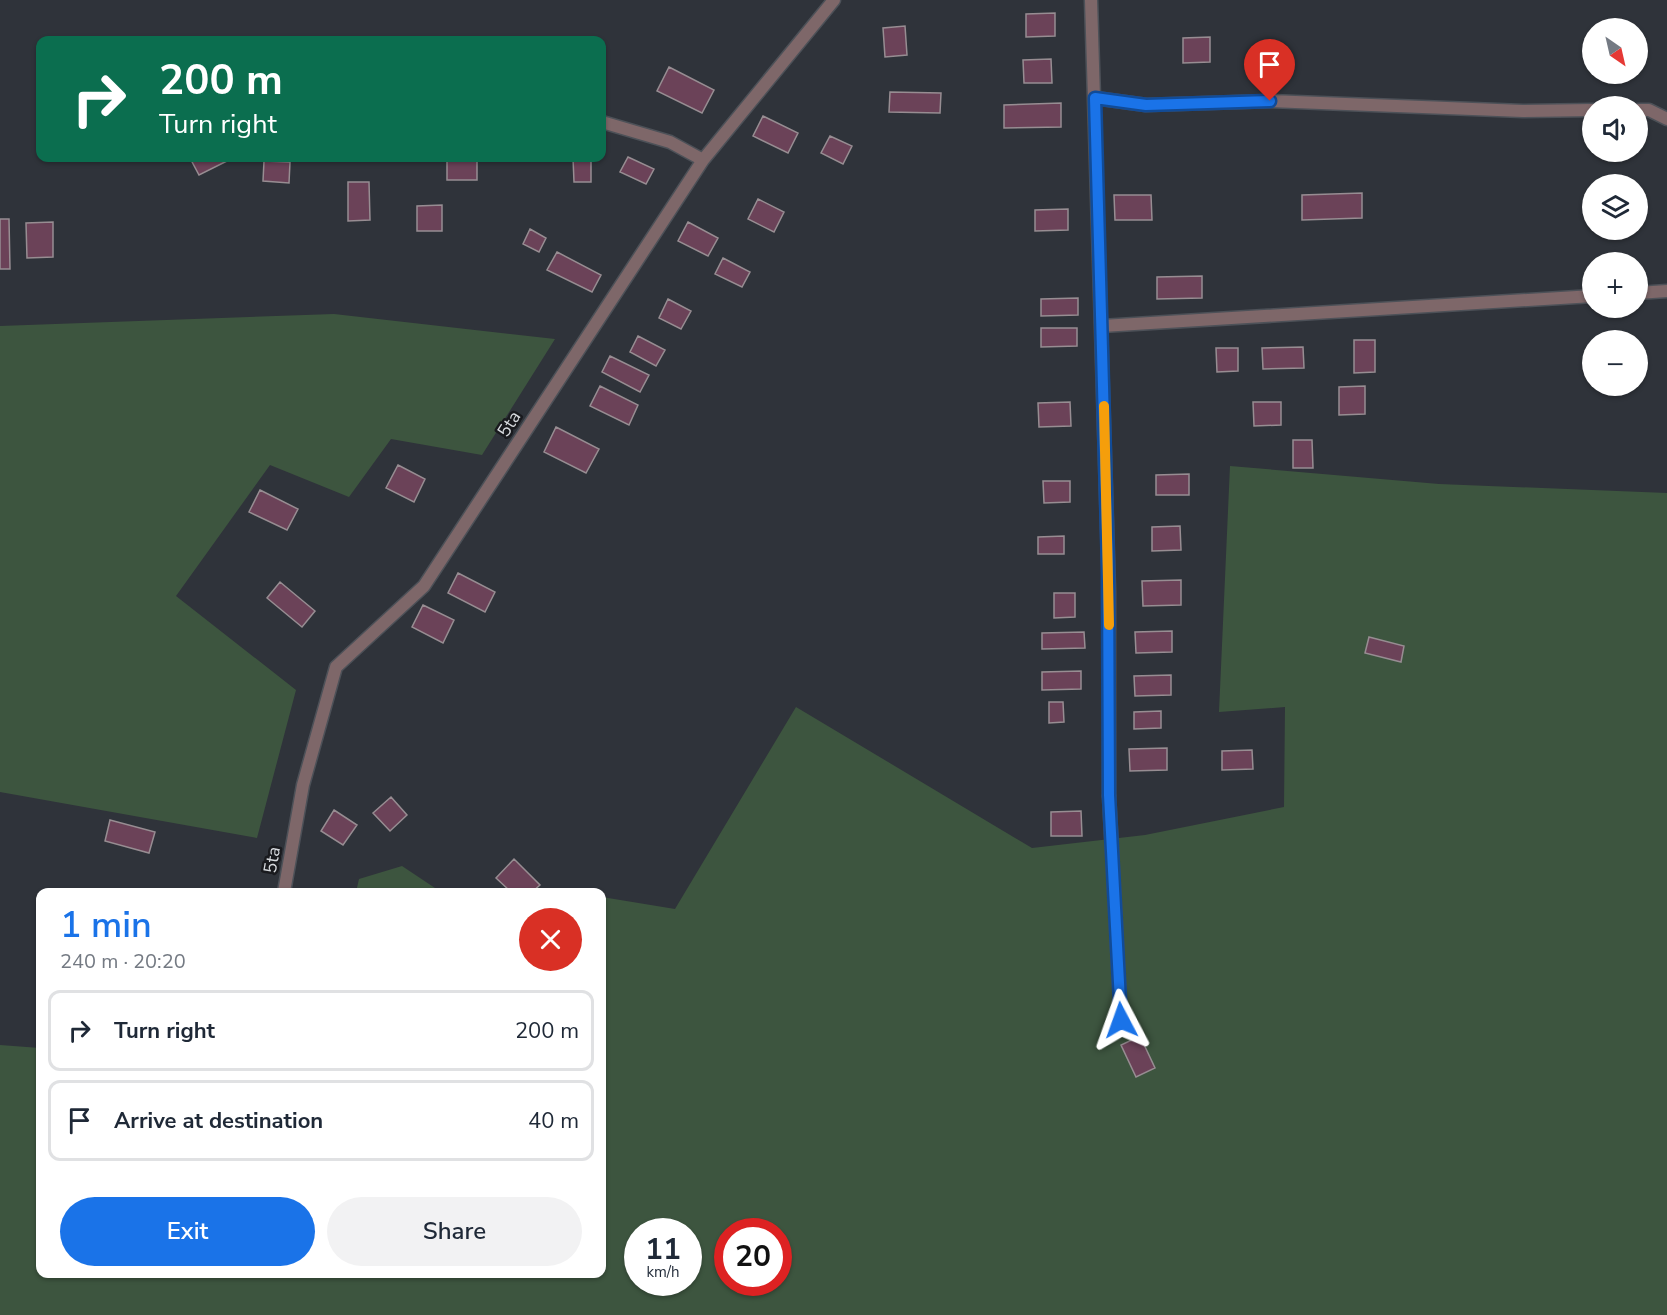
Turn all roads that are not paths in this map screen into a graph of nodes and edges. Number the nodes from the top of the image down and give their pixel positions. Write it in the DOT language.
graph roads {
  1 [pos="834,0"];
  2 [pos="1091,0"];
  3 [pos="1095,98"];
  4 [pos="1582,110"];
  5 [pos="1648,110"];
  6 [pos="1667,119"];
  7 [pos="606,123"];
  8 [pos="703,160"];
  9 [pos="1667,291"];
  10 [pos="1648,292"];
  11 [pos="1582,297"];
  12 [pos="1102,326"];
  13 [pos="285,888"];
  14 [pos="1121,1020"];
  1 -- 8 [label="street, 5ta"];
  2 -- 3 [label="street"];
  3 -- 4 [label="street"];
  3 -- 12 [label="street"];
  5 -- 6 [label="street"];
  7 -- 8 [label="street"];
  8 -- 13 [label="street, 5ta"];
  9 -- 10 [label="street"];
  11 -- 12 [label="street"];
  12 -- 14 [label="street"];
}
